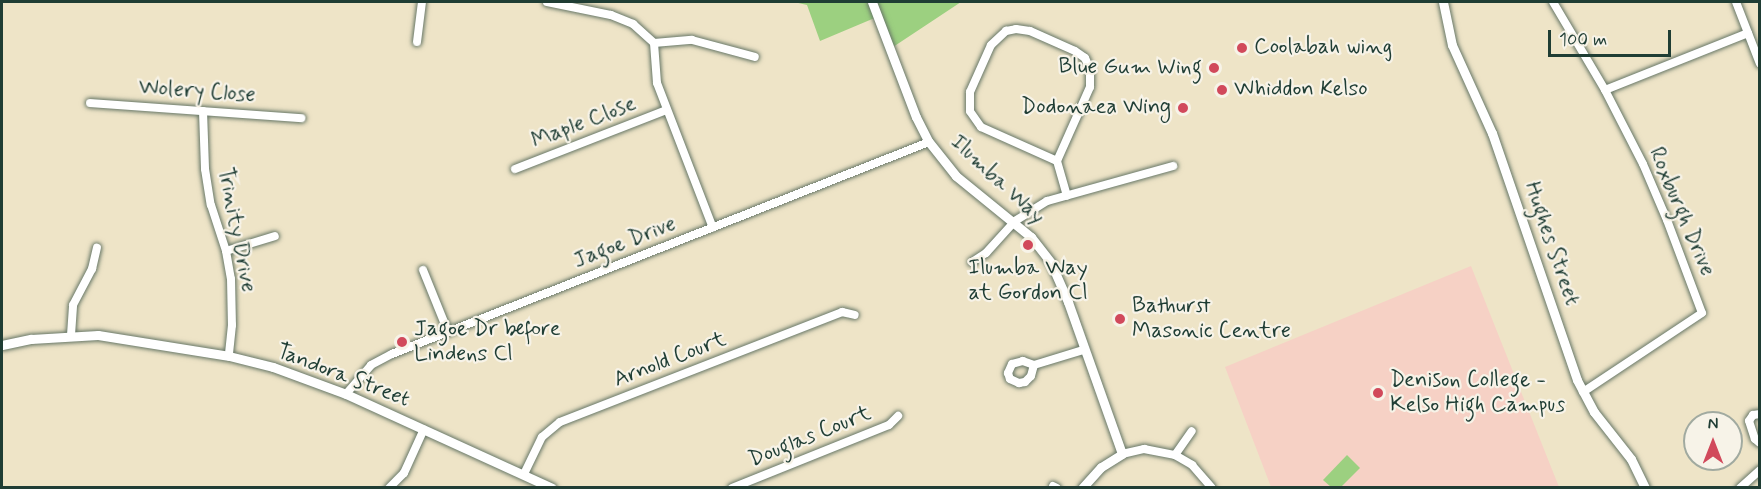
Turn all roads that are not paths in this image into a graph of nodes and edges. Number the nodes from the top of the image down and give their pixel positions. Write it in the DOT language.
graph roads {
  1 [pos="422,2"];
  2 [pos="547,2"];
  3 [pos="872,2"];
  4 [pos="1443,2"];
  5 [pos="1553,2"];
  6 [pos="1736,2"];
  7 [pos="1748,33"];
  8 [pos="417,42"];
  9 [pos="654,43"];
  10 [pos="755,57"];
  11 [pos="1760,64"];
  12 [pos="1605,90"];
  13 [pos="90,103"];
  14 [pos="666,110"];
  15 [pos="203,111"];
  16 [pos="301,118"];
  17 [pos="929,142"];
  18 [pos="1057,161"];
  19 [pos="1173,166"];
  20 [pos="515,169"];
  21 [pos="1067,196"];
  22 [pos="1015,221"];
  23 [pos="713,228"];
  24 [pos="275,236"];
  25 [pos="97,248"];
  26 [pos="226,251"];
  27 [pos="972,262"];
  28 [pos="423,270"];
  29 [pos="855,315"];
  30 [pos="448,332"];
  31 [pos="71,335"];
  32 [pos="2,345"];
  33 [pos="1083,350"];
  34 [pos="229,356"];
  35 [pos="1034,366"];
  36 [pos="1583,392"];
  37 [pos="346,394"];
  38 [pos="1760,414"];
  39 [pos="898,416"];
  40 [pos="424,429"];
  41 [pos="1192,430"];
  42 [pos="1760,443"];
  43 [pos="1122,454"];
  44 [pos="1175,455"];
  45 [pos="1760,470"];
  46 [pos="524,474"];
  47 [pos="389,488"];
  48 [pos="552,488"];
  49 [pos="732,488"];
  50 [pos="1082,488"];
  51 [pos="1212,488"];
  52 [pos="1645,488"];
  53 [pos="1740,488"];
  1 -- 8 [label="street"];
  2 -- 9 [label="street"];
  3 -- 17 [label="street, Ilumba Way"];
  4 -- 36 [label="street, Hughes Street"];
  5 -- 12 [label="street, Roxburgh Drive"];
  6 -- 7 [label="street"];
  7 -- 11 [label="street"];
  7 -- 12 [label="street"];
  9 -- 10 [label="street"];
  9 -- 14 [label="street"];
  12 -- 36 [label="street, Roxburgh Drive"];
  13 -- 15 [label="street, Wolery Close"];
  14 -- 20 [label="street, Maple Close"];
  14 -- 23 [label="street"];
  15 -- 16 [label="street, Wolery Close"];
  15 -- 26 [label="street, Trinity Drive"];
  17 -- 22 [label="street, Ilumba Way"];
  17 -- 23 [label="street, Jagoe Drive"];
  18 -- 18 [label="street"];
  18 -- 21 [label="street"];
  19 -- 21 [label="street"];
  21 -- 22 [label="street"];
  22 -- 27 [label="street"];
  22 -- 33 [label="street, Ilumba Way"];
  23 -- 30 [label="street, Jagoe Drive"];
  24 -- 26 [label="street"];
  25 -- 31 [label="street"];
  26 -- 34 [label="street, Trinity Drive"];
  28 -- 30 [label="street"];
  29 -- 46 [label="street, Arnold Court"];
  30 -- 37 [label="street, Jagoe Drive"];
  31 -- 32 [label="street, Tandora Street"];
  31 -- 34 [label="street, Tandora Street"];
  33 -- 35 [label="street"];
  33 -- 43 [label="street, Ilumba Way"];
  34 -- 37 [label="street, Tandora Street"];
  36 -- 52 [label="street, Hughes Street"];
  37 -- 40 [label="street, Tandora Street"];
  38 -- 42 [label="street"];
  39 -- 49 [label="street, Douglas Court"];
  40 -- 46 [label="street, Tandora Street"];
  40 -- 47 [label="street"];
  41 -- 44 [label="street"];
  43 -- 44 [label="street"];
  43 -- 50 [label="street"];
  44 -- 51 [label="street"];
  45 -- 53 [label="street"];
  46 -- 48 [label="street, Tandora Street"];
}
